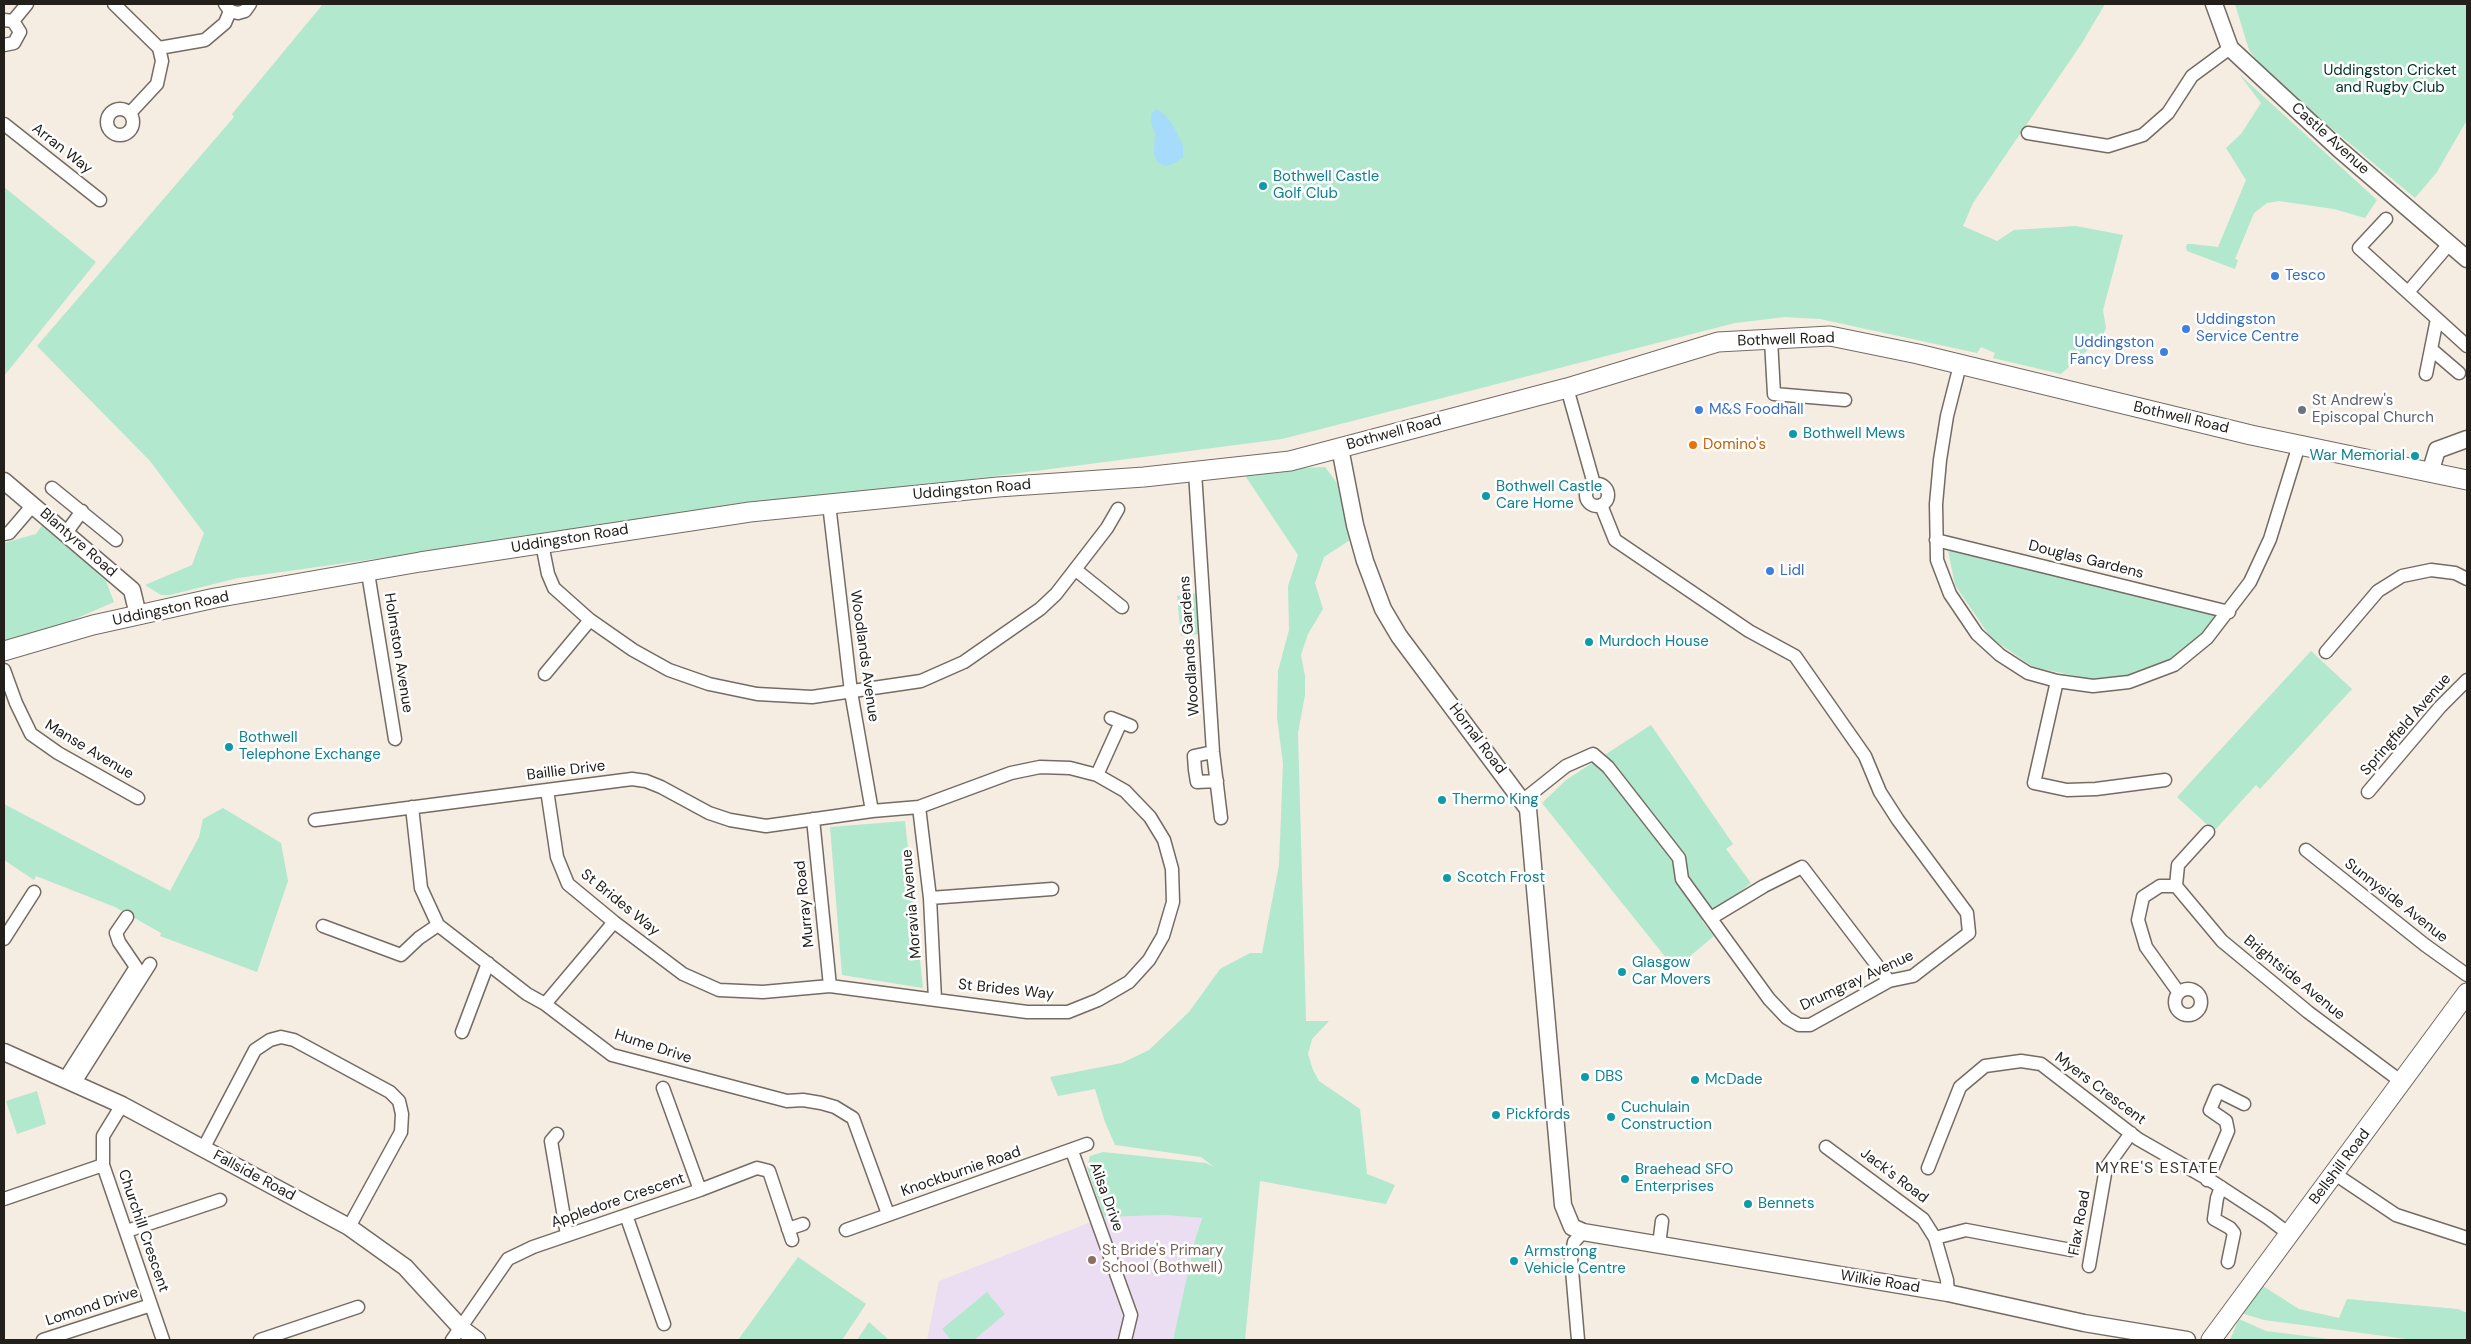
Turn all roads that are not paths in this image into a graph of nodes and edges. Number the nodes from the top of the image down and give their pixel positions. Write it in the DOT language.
graph roads {
  1 [pos="27,4"];
  2 [pos="114,4"];
  3 [pos="250,4"];
  4 [pos="2214,4"];
  5 [pos="228,7"];
  6 [pos="8,20"];
  7 [pos="4,45"];
  8 [pos="159,48"];
  9 [pos="2230,48"];
  10 [pos="130,113"];
  11 [pos="4,124"];
  12 [pos="2028,134"];
  13 [pos="100,200"];
  14 [pos="2386,219"];
  15 [pos="2450,244"];
  16 [pos="2467,259"];
  17 [pos="2409,291"];
  18 [pos="2437,319"];
  19 [pos="1771,340"];
  20 [pos="2467,346"];
  21 [pos="2431,349"];
  22 [pos="1960,365"];
  23 [pos="2426,374"];
  24 [pos="2460,374"];
  25 [pos="1567,388"];
  26 [pos="1845,400"];
  27 [pos="2467,439"];
  28 [pos="2298,445"];
  29 [pos="1340,448"];
  30 [pos="1195,472"];
  31 [pos="2430,472"];
  32 [pos="1144,477"];
  33 [pos="2467,480"];
  34 [pos="4,481"];
  35 [pos="52,488"];
  36 [pos="829,504"];
  37 [pos="33,505"];
  38 [pos="1118,509"];
  39 [pos="82,511"];
  40 [pos="66,533"];
  41 [pos="4,534"];
  42 [pos="116,540"];
  43 [pos="1936,540"];
  44 [pos="542,544"];
  45 [pos="1076,570"];
  46 [pos="368,573"];
  47 [pos="2467,579"];
  48 [pos="1122,607"];
  49 [pos="2229,612"];
  50 [pos="138,615"];
  51 [pos="590,620"];
  52 [pos="4,651"];
  53 [pos="2326,652"];
  54 [pos="4,670"];
  55 [pos="545,674"];
  56 [pos="2467,680"];
  57 [pos="2057,681"];
  58 [pos="851,692"];
  59 [pos="1121,722"];
  60 [pos="395,739"];
  61 [pos="1213,752"];
  62 [pos="1097,775"];
  63 [pos="2165,780"];
  64 [pos="1217,781"];
  65 [pos="547,790"];
  66 [pos="2368,792"];
  67 [pos="138,798"];
  68 [pos="1522,800"];
  69 [pos="412,807"];
  70 [pos="919,807"];
  71 [pos="872,811"];
  72 [pos="1221,818"];
  73 [pos="813,819"];
  74 [pos="315,820"];
  75 [pos="2208,832"];
  76 [pos="2306,850"];
  77 [pos="2176,886"];
  78 [pos="1052,889"];
  79 [pos="34,892"];
  80 [pos="930,898"];
  81 [pos="127,917"];
  82 [pos="1711,918"];
  83 [pos="614,922"];
  84 [pos="438,925"];
  85 [pos="323,926"];
  86 [pos="4,939"];
  87 [pos="488,963"];
  88 [pos="150,964"];
  89 [pos="2467,975"];
  90 [pos="1889,981"];
  91 [pos="830,986"];
  92 [pos="2179,992"];
  93 [pos="2467,993"];
  94 [pos="935,999"];
  95 [pos="545,1004"];
  96 [pos="462,1032"];
  97 [pos="4,1052"];
  98 [pos="69,1082"];
  99 [pos="2403,1083"];
  100 [pos="662,1088"];
  101 [pos="2244,1104"];
  102 [pos="122,1106"];
  103 [pos="2131,1133"];
  104 [pos="558,1134"];
  105 [pos="1087,1144"];
  106 [pos="1826,1147"];
  107 [pos="203,1149"];
  108 [pos="1072,1150"];
  109 [pos="103,1165"];
  110 [pos="1928,1168"];
  111 [pos="2335,1174"];
  112 [pos="2207,1180"];
  113 [pos="2220,1187"];
  114 [pos="700,1190"];
  115 [pos="4,1199"];
  116 [pos="220,1200"];
  117 [pos="888,1214"];
  118 [pos="626,1215"];
  119 [pos="1662,1221"];
  120 [pos="803,1224"];
  121 [pos="349,1228"];
  122 [pos="846,1230"];
  123 [pos="1578,1230"];
  124 [pos="127,1231"];
  125 [pos="2289,1234"];
  126 [pos="567,1235"];
  127 [pos="1935,1238"];
  128 [pos="2467,1238"];
  129 [pos="1659,1245"];
  130 [pos="2071,1250"];
  131 [pos="2228,1262"];
  132 [pos="2090,1266"];
  133 [pos="1948,1293"];
  134 [pos="151,1305"];
  135 [pos="358,1307"];
  136 [pos="664,1324"];
  137 [pos="457,1334"];
  138 [pos="42,1340"];
  139 [pos="163,1340"];
  140 [pos="260,1340"];
  141 [pos="477,1340"];
  142 [pos="1125,1340"];
  143 [pos="1578,1340"];
  144 [pos="2187,1340"];
  145 [pos="2211,1340"];
  1 -- 6 [label="street"];
  2 -- 8 [label="street"];
  3 -- 5 [label="street"];
  4 -- 9 [label="street, Castle Avenue"];
  5 -- 8 [label="street"];
  6 -- 7 [label="street"];
  8 -- 10 [label="street"];
  9 -- 12 [label="street"];
  9 -- 15 [label="street, Castle Avenue"];
  11 -- 13 [label="street, Arran Way"];
  14 -- 17 [label="street"];
  15 -- 16 [label="street, Castle Avenue"];
  15 -- 17 [label="street"];
  17 -- 18 [label="street"];
  18 -- 20 [label="street"];
  18 -- 21 [label="street"];
  19 -- 22 [label="main road, Bothwell Road"];
  19 -- 25 [label="main road, Bothwell Road"];
  19 -- 26 [label="street"];
  21 -- 23 [label="street"];
  21 -- 24 [label="street"];
  22 -- 28 [label="main road, Bothwell Road"];
  22 -- 43 [label="street"];
  25 -- 29 [label="main road, Bothwell Road"];
  25 -- 90 [label="street, Drumgray Avenue"];
  27 -- 31 [label="street"];
  28 -- 31 [label="main road, Bothwell Road"];
  28 -- 49 [label="street"];
  29 -- 30 [label="main road, Bothwell Road"];
  29 -- 68 [label="street, Hornal Road"];
  30 -- 32 [label="main road, Bothwell Road"];
  30 -- 61 [label="street, Woodlands Gardens"];
  31 -- 33 [label="main road, Bothwell Road"];
  32 -- 36 [label="main road, Uddingston Road"];
  34 -- 37 [label="street, Blantyre Road"];
  35 -- 39 [label="street"];
  36 -- 44 [label="main road, Uddingston Road"];
  36 -- 58 [label="street, Woodlands Avenue"];
  37 -- 40 [label="street, Blantyre Road"];
  37 -- 41 [label="street"];
  38 -- 45 [label="street"];
  39 -- 40 [label="street"];
  39 -- 42 [label="street"];
  40 -- 50 [label="street, Blantyre Road"];
  43 -- 49 [label="street, Douglas Gardens"];
  43 -- 57 [label="street"];
  44 -- 46 [label="main road, Uddingston Road"];
  44 -- 51 [label="street"];
  45 -- 48 [label="street"];
  45 -- 58 [label="street"];
  46 -- 50 [label="main road, Uddingston Road"];
  46 -- 60 [label="street, Holmston Avenue"];
  47 -- 53 [label="street"];
  49 -- 57 [label="street"];
  50 -- 52 [label="main road, Uddingston Road"];
  51 -- 55 [label="street"];
  51 -- 58 [label="street"];
  54 -- 67 [label="street, Manse Avenue"];
  56 -- 66 [label="street, Springfield Avenue"];
  57 -- 63 [label="street"];
  58 -- 71 [label="street, Woodlands Avenue"];
  59 -- 62 [label="street"];
  61 -- 64 [label="street, Woodlands Gardens"];
  61 -- 64 [label="street"];
  62 -- 70 [label="street, St Brides Way"];
  62 -- 94 [label="street, St Brides Way"];
  64 -- 72 [label="street, Woodlands Gardens"];
  65 -- 69 [label="street, Baillie Drive"];
  65 -- 73 [label="street, Baillie Drive"];
  65 -- 83 [label="street, St Brides Way"];
  68 -- 82 [label="street, Drumgray Avenue"];
  68 -- 123 [label="street, Hornal Road"];
  69 -- 74 [label="street, Baillie Drive"];
  69 -- 84 [label="street, Hume Drive"];
  70 -- 71 [label="street, St Brides Way"];
  70 -- 80 [label="street, Moravia Avenue"];
  71 -- 73 [label="street"];
  73 -- 91 [label="street, Murray Road"];
  75 -- 77 [label="street"];
  76 -- 89 [label="street, Sunnyside Avenue"];
  77 -- 92 [label="street"];
  77 -- 99 [label="street, Brightside Avenue"];
  78 -- 80 [label="street"];
  79 -- 86 [label="street"];
  80 -- 94 [label="street, Moravia Avenue"];
  81 -- 98 [label="street"];
  82 -- 90 [label="street, Drumgray Avenue"];
  82 -- 90 [label="street"];
  83 -- 91 [label="street, St Brides Way"];
  83 -- 95 [label="street"];
  84 -- 85 [label="street"];
  84 -- 87 [label="street, Hume Drive"];
  87 -- 95 [label="street, Hume Drive"];
  87 -- 96 [label="street"];
  88 -- 98 [label="street"];
  91 -- 94 [label="street, St Brides Way"];
  93 -- 99 [label="main road, Bellshill Road"];
  95 -- 117 [label="street, Hume Drive"];
  97 -- 98 [label="street, Fallside Road"];
  98 -- 102 [label="street, Fallside Road"];
  99 -- 111 [label="main road, Bellshill Road"];
  100 -- 114 [label="street"];
  101 -- 112 [label="street"];
  102 -- 107 [label="street, Fallside Road"];
  102 -- 109 [label="street, Churchill Crescent"];
  103 -- 110 [label="street, Myers Crescent"];
  103 -- 112 [label="street, Myers Crescent"];
  103 -- 132 [label="street, Flax Road"];
  104 -- 126 [label="street"];
  105 -- 108 [label="street, Knockburnie Road"];
  106 -- 127 [label="street, Jack's Road"];
  107 -- 121 [label="street, Fallside Road"];
  107 -- 121 [label="street"];
  108 -- 117 [label="street, Knockburnie Road"];
  108 -- 142 [label="street, Ailsa Drive"];
  109 -- 115 [label="street"];
  109 -- 124 [label="street, Churchill Crescent"];
  111 -- 125 [label="main road, Bellshill Road"];
  111 -- 128 [label="street"];
  112 -- 113 [label="street, Myers Crescent"];
  113 -- 125 [label="street, Myers Crescent"];
  113 -- 131 [label="street"];
  114 -- 118 [label="street, Appledore Crescent"];
  114 -- 120 [label="street, Appledore Crescent"];
  116 -- 124 [label="street"];
  117 -- 122 [label="street, Knockburnie Road"];
  118 -- 126 [label="street, Appledore Crescent"];
  118 -- 136 [label="street"];
  119 -- 129 [label="street"];
  121 -- 137 [label="street, Fallside Road"];
  123 -- 129 [label="street, Wilkie Road"];
  123 -- 143 [label="street"];
  124 -- 134 [label="street, Churchill Crescent"];
  125 -- 145 [label="main road, Bellshill Road"];
  126 -- 137 [label="street, Appledore Crescent"];
  127 -- 130 [label="street"];
  127 -- 133 [label="street, Jack's Road"];
  129 -- 133 [label="street, Wilkie Road"];
  133 -- 144 [label="street, Wilkie Road"];
  134 -- 138 [label="street, Lomond Drive"];
  134 -- 139 [label="street, Churchill Crescent"];
  135 -- 140 [label="street"];
  137 -- 141 [label="street, Fallside Road"];
}
